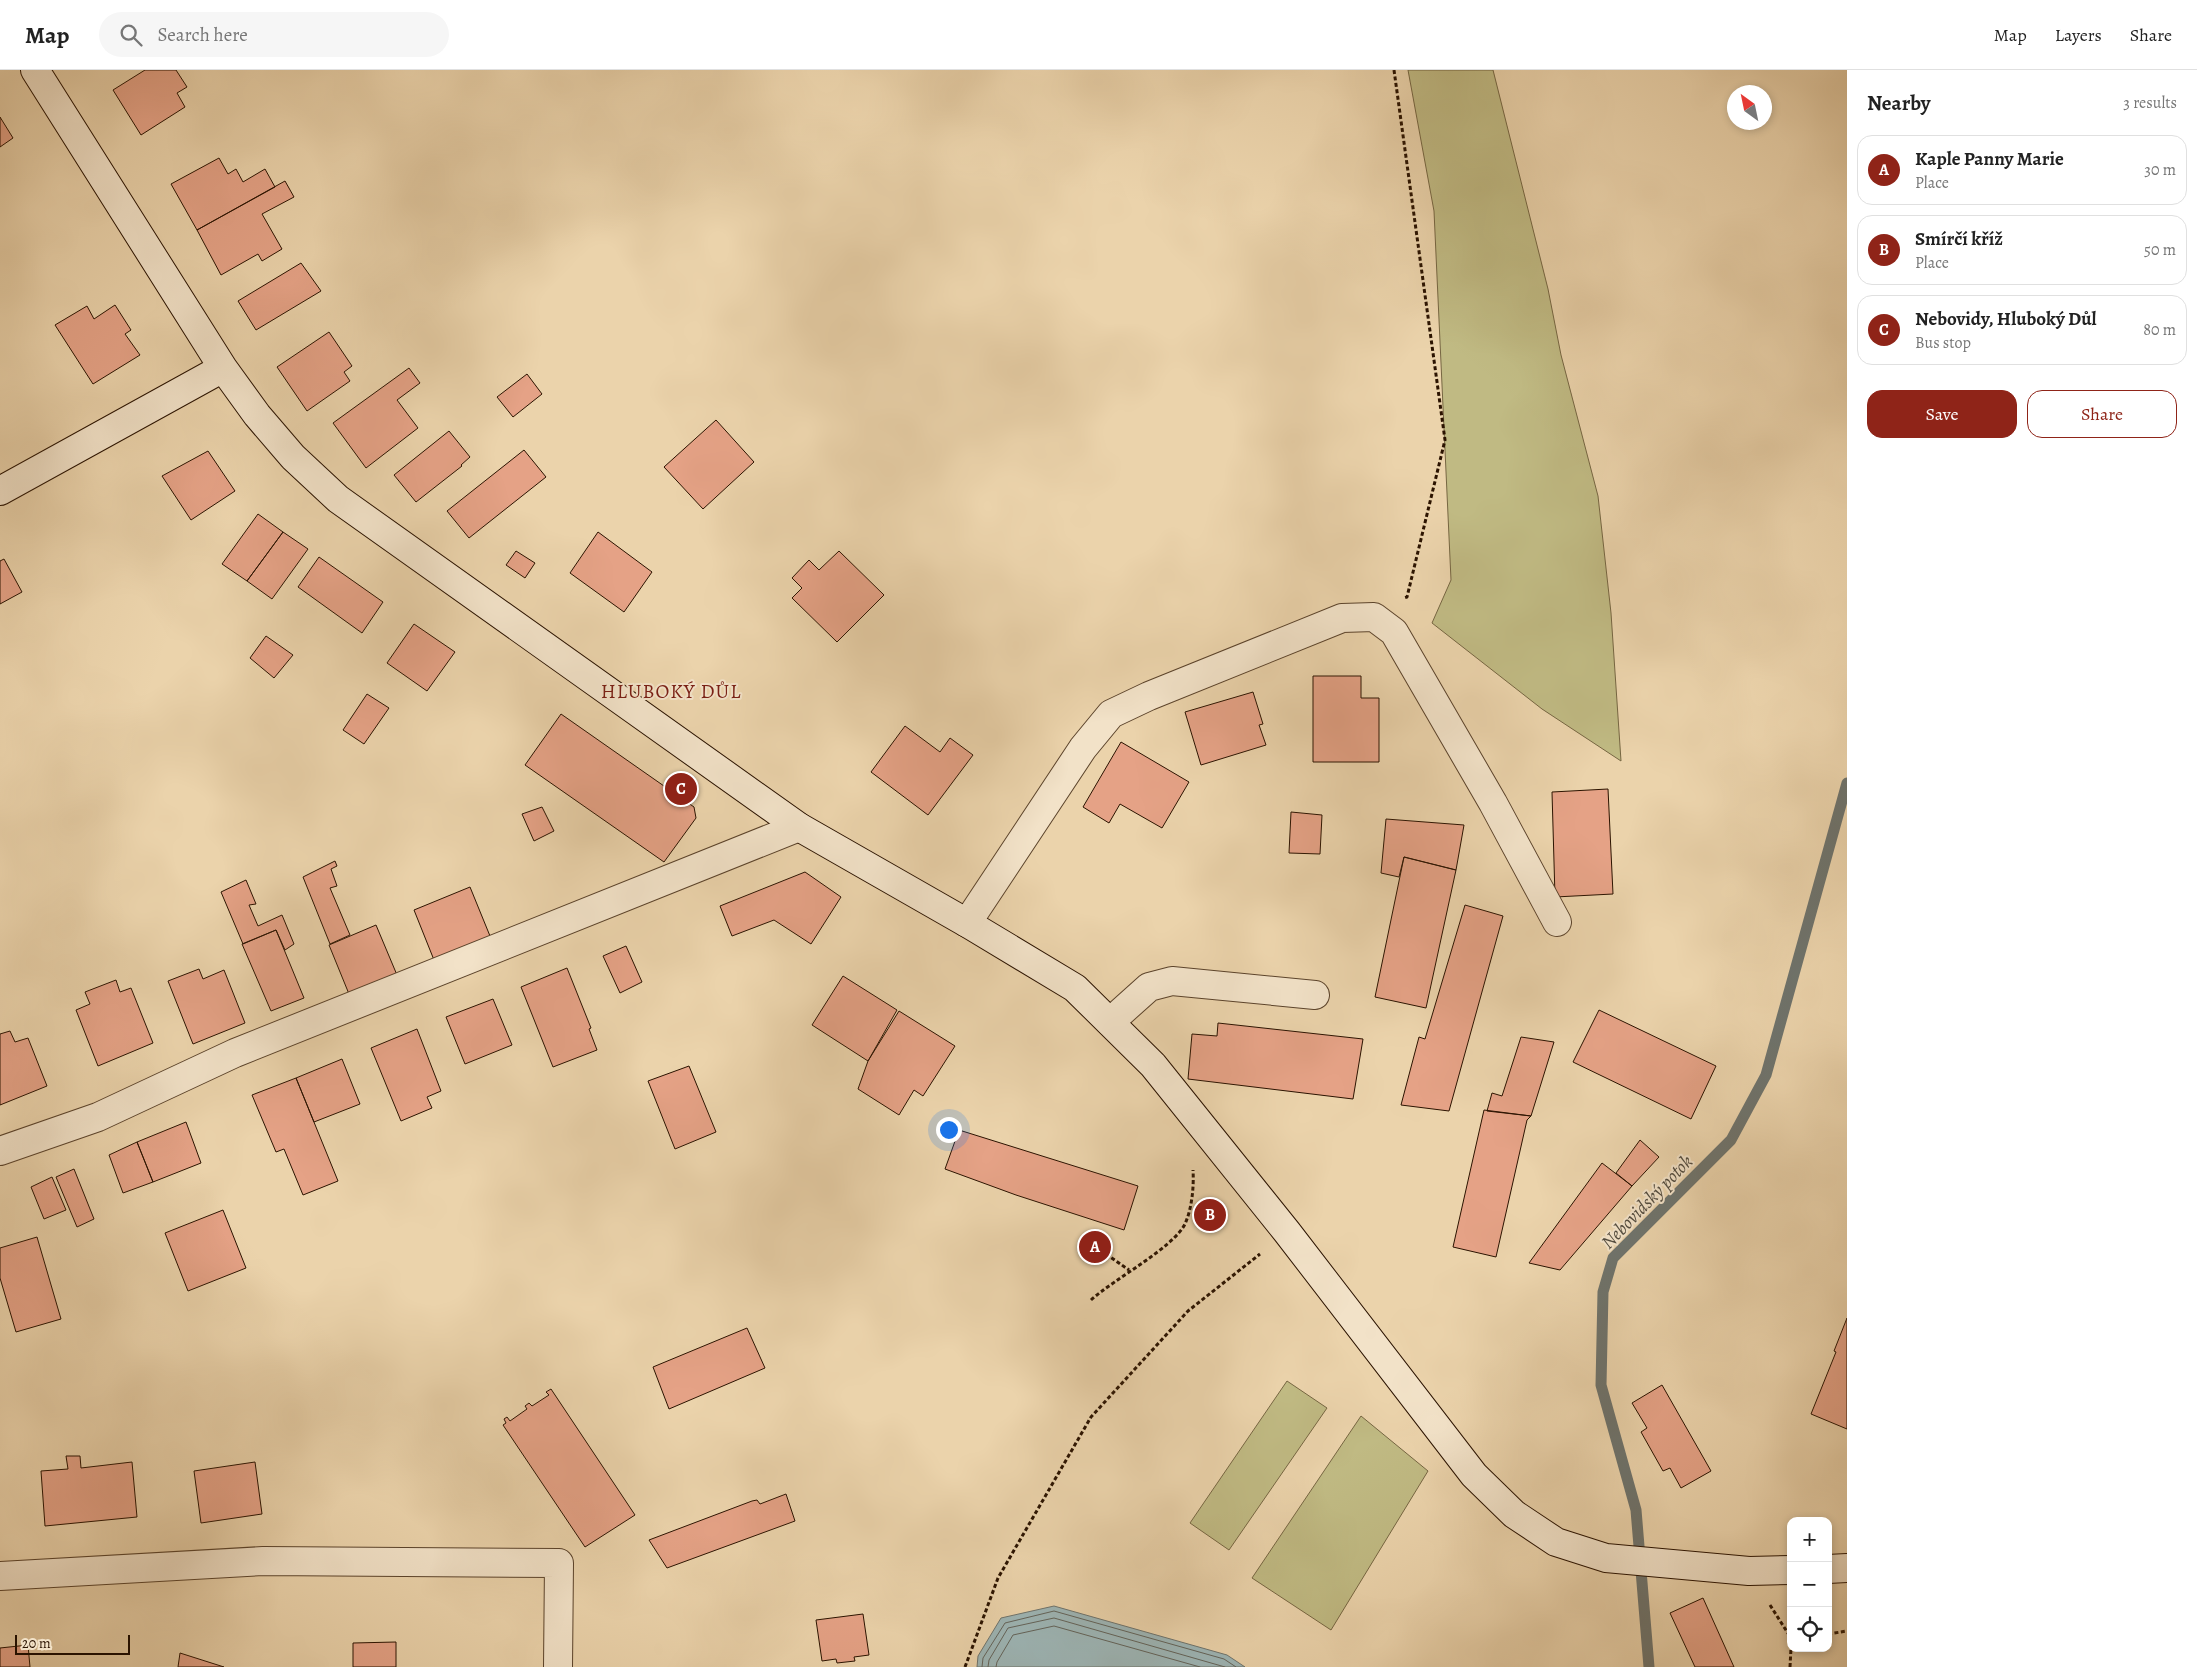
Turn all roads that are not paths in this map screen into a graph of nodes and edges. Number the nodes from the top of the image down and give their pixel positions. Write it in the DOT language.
graph roads {
  1 [pos="35,70"];
  2 [pos="223,368"];
  3 [pos="0,492"];
  4 [pos="800,827"];
  5 [pos="1557,922"];
  6 [pos="967,923"];
  7 [pos="1315,995"];
  8 [pos="1110,1022"];
  9 [pos="0,1151"];
  10 [pos="1847,1568"];
  11 [pos="1832,1569"];
  12 [pos="1787,1570"];
  13 [pos="0,1576"];
  14 [pos="558,1667"];
  1 -- 2 [label="street"];
  2 -- 3 [label="street"];
  2 -- 4 [label="street"];
  4 -- 6 [label="street"];
  4 -- 9 [label="street"];
  5 -- 6 [label="street"];
  6 -- 8 [label="street"];
  7 -- 8 [label="street"];
  8 -- 12 [label="street"];
  10 -- 11 [label="street"];
  13 -- 14 [label="street"];
}
